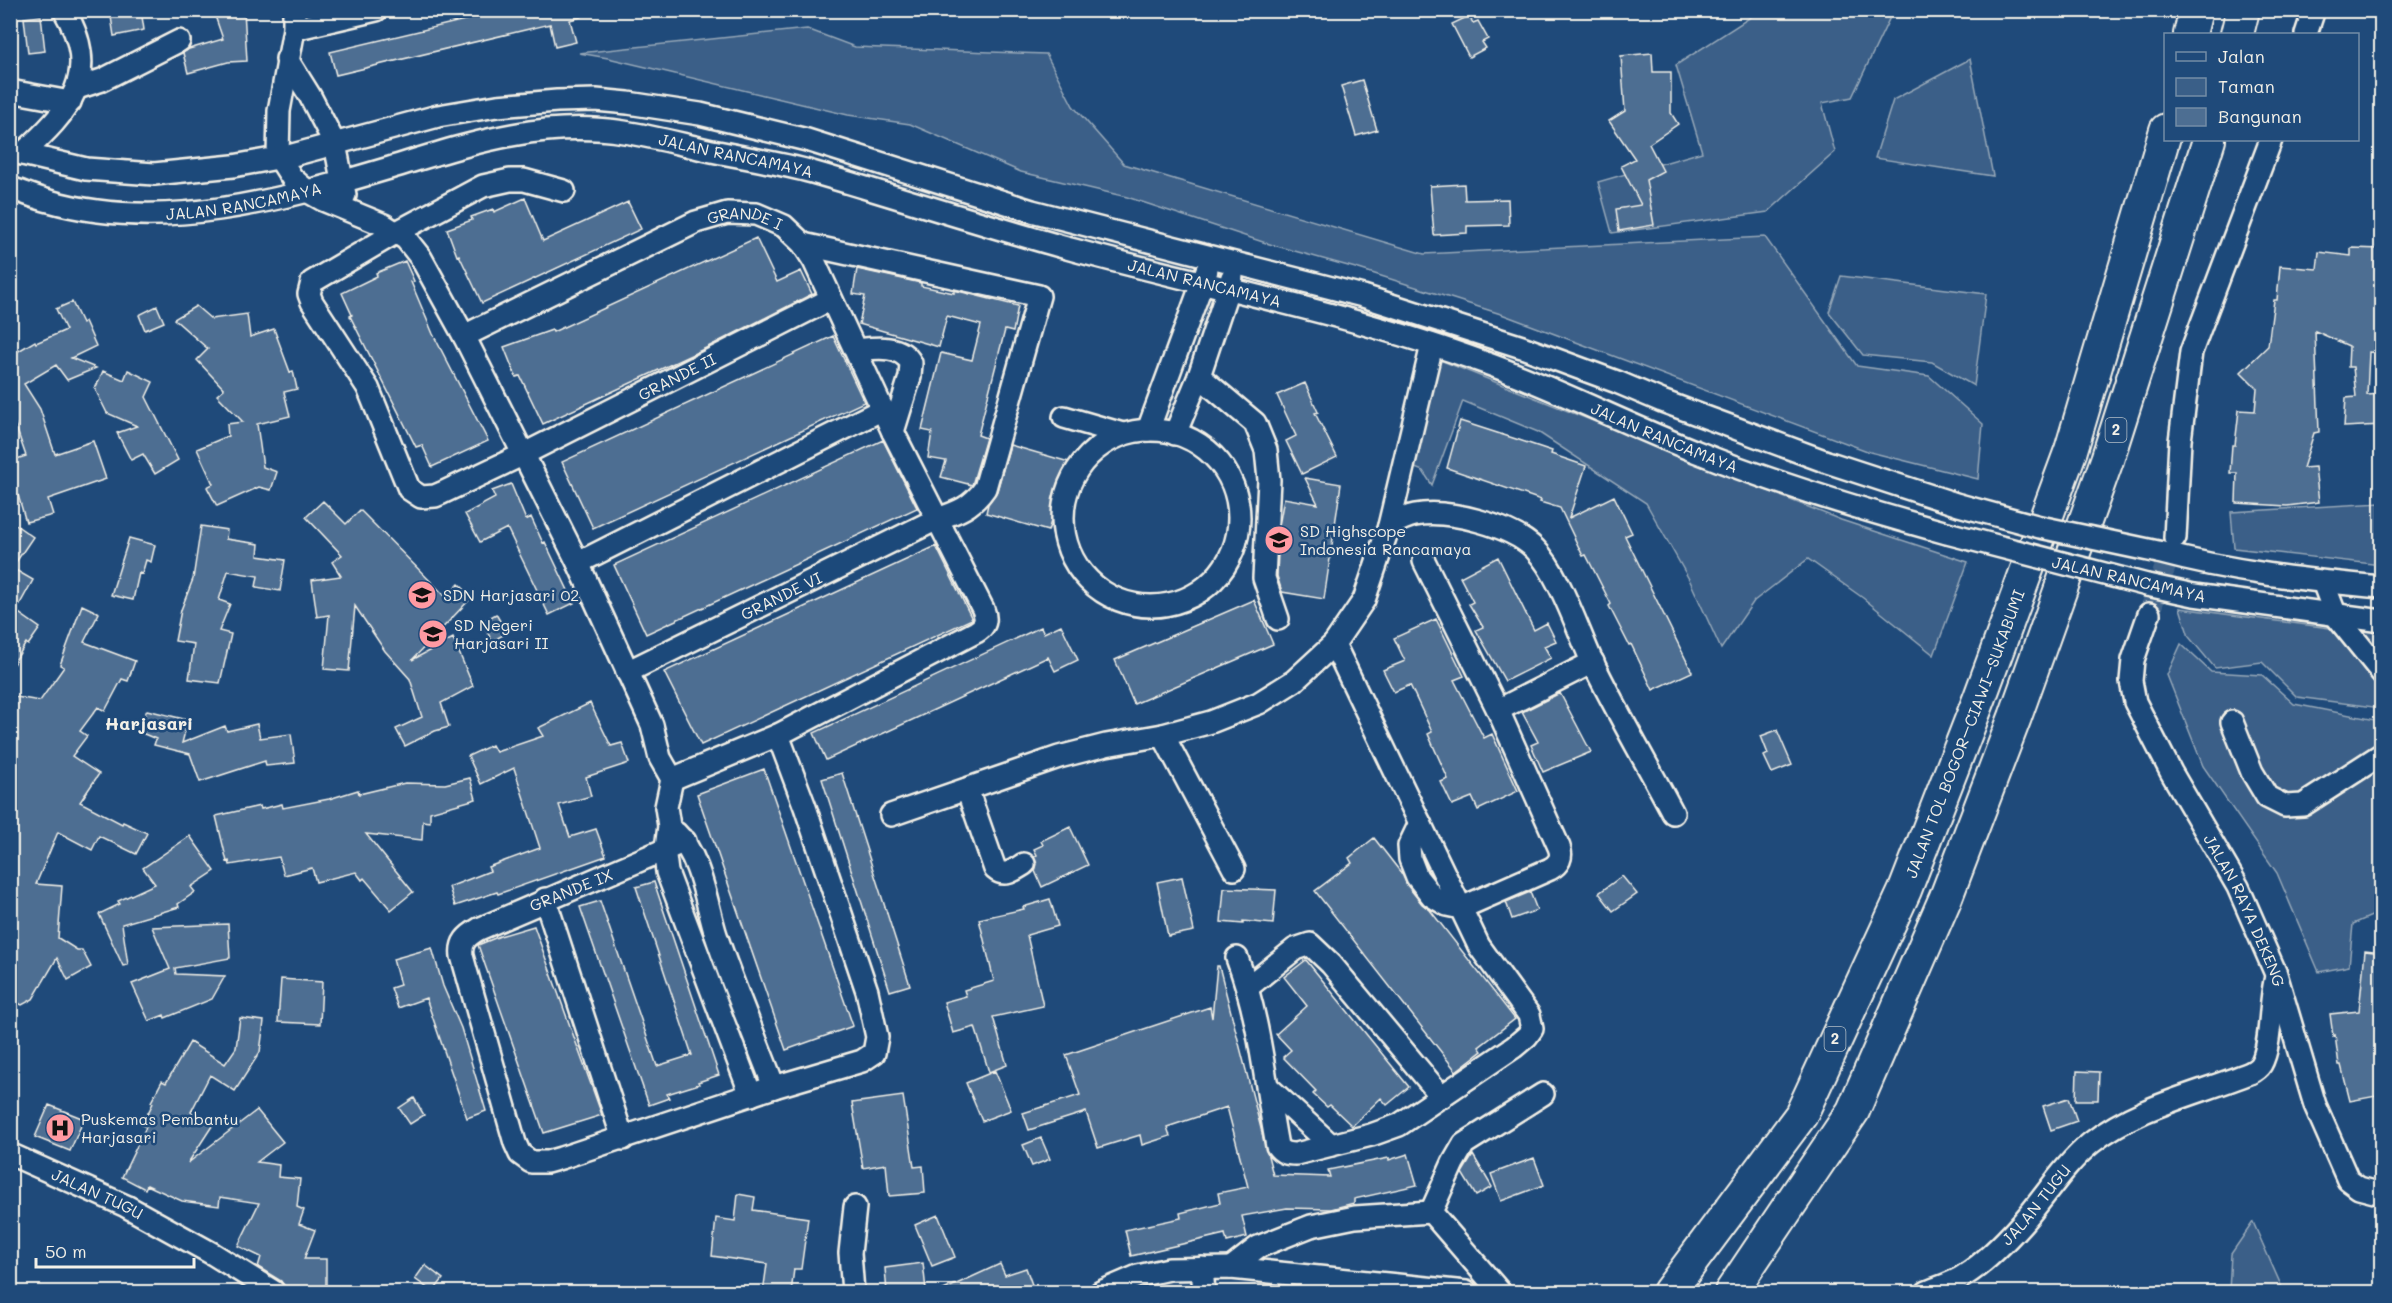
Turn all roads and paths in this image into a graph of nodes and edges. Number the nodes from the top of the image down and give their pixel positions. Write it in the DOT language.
graph roads {
  1 [pos="64,10"];
  2 [pos="376,10"];
  3 [pos="2196,10"];
  4 [pos="2242,10"];
  5 [pos="2314,10"];
  6 [pos="294,20"];
  7 [pos="2190,33"];
  8 [pos="2237,33"];
  9 [pos="2306,33"];
  10 [pos="179,41"];
  11 [pos="287,59"];
  12 [pos="10,92"];
  13 [pos="74,95"];
  14 [pos="2164,137"];
  15 [pos="2209,141"];
  16 [pos="2271,141"];
  17 [pos="335,144"];
  18 [pos="16,153"];
  19 [pos="278,156"];
  20 [pos="343,181"];
  21 [pos="10,188"];
  22 [pos="307,191"];
  23 [pos="564,191"];
  24 [pos="348,210"];
  25 [pos="397,232"];
  26 [pos="803,244"];
  27 [pos="1211,257"];
  28 [pos="1238,262"];
  29 [pos="1202,282"];
  30 [pos="1228,288"];
  31 [pos="1039,296"];
  32 [pos="831,299"];
  33 [pos="464,336"];
  34 [pos="1432,345"];
  35 [pos="857,350"];
  36 [pos="1199,376"];
  37 [pos="883,409"];
  38 [pos="1064,417"];
  39 [pos="1148,430"];
  40 [pos="893,432"];
  41 [pos="1123,434"];
  42 [pos="1176,434"];
  43 [pos="522,455"];
  44 [pos="937,519"];
  45 [pos="1389,526"];
  46 [pos="2175,538"];
  47 [pos="1424,561"];
  48 [pos="578,563"];
  49 [pos="2323,582"];
  50 [pos="2382,587"];
  51 [pos="2148,614"];
  52 [pos="2336,616"];
  53 [pos="1278,619"];
  54 [pos="2382,621"];
  55 [pos="1334,644"];
  56 [pos="1593,662"];
  57 [pos="627,672"];
  58 [pos="2382,673"];
  59 [pos="1498,710"];
  60 [pos="2232,722"];
  61 [pos="778,735"];
  62 [pos="1163,735"];
  63 [pos="2382,754"];
  64 [pos="672,779"];
  65 [pos="967,789"];
  66 [pos="1673,813"];
  67 [pos="891,815"];
  68 [pos="675,846"];
  69 [pos="1024,864"];
  70 [pos="1234,870"];
  71 [pos="545,899"];
  72 [pos="1461,908"];
  73 [pos="1237,958"];
  74 [pos="2276,975"];
  75 [pos="1248,987"];
  76 [pos="774,1087"];
  77 [pos="1268,1087"];
  78 [pos="1543,1094"];
  79 [pos="751,1095"];
  80 [pos="1442,1097"];
  81 [pos="623,1139"];
  82 [pos="1331,1145"];
  83 [pos="10,1154"];
  84 [pos="2382,1194"];
  85 [pos="855,1207"];
  86 [pos="1431,1212"];
  87 [pos="1202,1268"];
  88 [pos="1231,1268"];
  89 [pos="274,1293"];
  90 [pos="853,1293"];
  91 [pos="1101,1293"];
  92 [pos="1204,1293"];
  93 [pos="1466,1293"];
  94 [pos="1500,1293"];
  95 [pos="1669,1293"];
  96 [pos="1731,1293"];
  97 [pos="1927,1293"];
  1 -- 13 [label="street"];
  2 -- 6 [label="street"];
  3 -- 7 [label="highway"];
  4 -- 8 [label="highway"];
  5 -- 9 [label="street"];
  6 -- 11 [label="street"];
  10 -- 13 [label="street"];
  11 -- 17 [label="street"];
  11 -- 19 [label="street"];
  12 -- 13 [label="street"];
  13 -- 18 [label="street"];
  14 -- 95 [label="highway, JALAN TOL BOGOR–CIAWI–SUKABUMI / 2"];
  15 -- 96 [label="highway, 2"];
  16 -- 46 [label="street"];
  17 -- 19 [label="street, JALAN RANCAMAYA"];
  17 -- 20 [label="street"];
  17 -- 27 [label="street, JALAN RANCAMAYA"];
  18 -- 19 [label="street, JALAN RANCAMAYA"];
  19 -- 22 [label="street"];
  20 -- 22 [label="street, JALAN RANCAMAYA"];
  20 -- 24 [label="street"];
  20 -- 29 [label="street, JALAN RANCAMAYA"];
  21 -- 22 [label="street, JALAN RANCAMAYA"];
  22 -- 24 [label="street"];
  23 -- 25 [label="street, GRANDE II"];
  24 -- 25 [label="street"];
  25 -- 33 [label="street"];
  25 -- 43 [label="street, GRANDE II"];
  26 -- 31 [label="street, GRANDE I"];
  26 -- 32 [label="street"];
  26 -- 33 [label="street, GRANDE I"];
  27 -- 28 [label="street, JALAN RANCAMAYA"];
  27 -- 29 [label="street"];
  28 -- 30 [label="street"];
  28 -- 49 [label="street, JALAN RANCAMAYA, bridge"];
  29 -- 30 [label="street, JALAN RANCAMAYA"];
  29 -- 39 [label="street"];
  30 -- 34 [label="street, JALAN RANCAMAYA"];
  30 -- 36 [label="street"];
  31 -- 44 [label="street, GRANDE VI"];
  32 -- 35 [label="street"];
  32 -- 43 [label="street, GRANDE II"];
  33 -- 43 [label="street"];
  34 -- 45 [label="street"];
  34 -- 52 [label="street, JALAN RANCAMAYA, bridge"];
  35 -- 37 [label="street"];
  35 -- 40 [label="street"];
  36 -- 42 [label="street"];
  36 -- 53 [label="street"];
  37 -- 40 [label="street"];
  37 -- 48 [label="street"];
  38 -- 41 [label="street"];
  39 -- 41 [label="street"];
  39 -- 42 [label="street"];
  40 -- 44 [label="street"];
  41 -- 42 [label="street"];
  43 -- 48 [label="street"];
  44 -- 57 [label="street, GRANDE VI"];
  44 -- 61 [label="street"];
  45 -- 55 [label="street"];
  45 -- 56 [label="street"];
  47 -- 59 [label="street"];
  48 -- 57 [label="street"];
  49 -- 50 [label="street, JALAN RANCAMAYA"];
  49 -- 52 [label="street"];
  51 -- 74 [label="street, JALAN RAYA DEKENG"];
  52 -- 54 [label="street, JALAN RANCAMAYA"];
  52 -- 58 [label="street"];
  55 -- 62 [label="street"];
  55 -- 72 [label="street"];
  56 -- 59 [label="street"];
  56 -- 66 [label="street"];
  57 -- 64 [label="street"];
  59 -- 72 [label="street"];
  60 -- 63 [label="street"];
  61 -- 64 [label="street"];
  61 -- 76 [label="street"];
  62 -- 65 [label="street"];
  62 -- 70 [label="street"];
  64 -- 68 [label="street"];
  65 -- 67 [label="street"];
  65 -- 69 [label="street"];
  68 -- 71 [label="street, GRANDE IX"];
  68 -- 76 [label="street"];
  68 -- 79 [label="street"];
  71 -- 81 [label="street"];
  71 -- 81 [label="street, GRANDE IX"];
  72 -- 80 [label="street"];
  73 -- 75 [label="street"];
  74 -- 84 [label="street, JALAN RAYA DEKENG"];
  74 -- 97 [label="street, JALAN TUGU"];
  75 -- 77 [label="street"];
  75 -- 80 [label="street"];
  76 -- 79 [label="street"];
  77 -- 82 [label="street"];
  77 -- 82 [label="street"];
  78 -- 86 [label="street"];
  79 -- 81 [label="street"];
  80 -- 82 [label="street"];
  83 -- 89 [label="street, JALAN TUGU"];
  85 -- 90 [label="street"];
  86 -- 88 [label="street"];
  86 -- 94 [label="street"];
  87 -- 88 [label="street"];
  87 -- 91 [label="street"];
  87 -- 92 [label="street"];
  88 -- 93 [label="street"];
}
